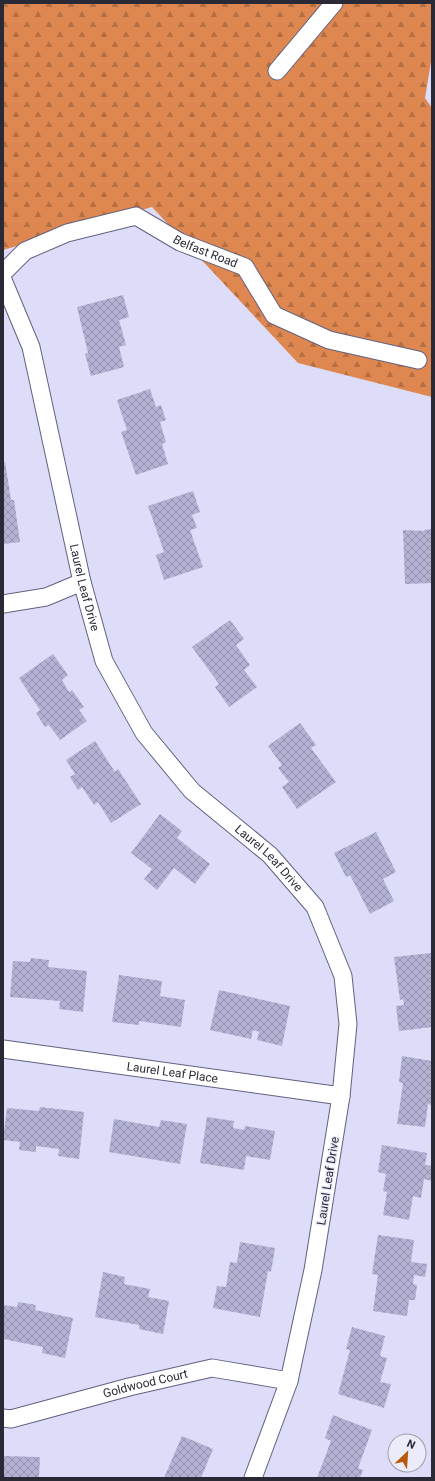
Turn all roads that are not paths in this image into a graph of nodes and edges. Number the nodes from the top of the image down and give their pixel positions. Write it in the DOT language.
graph roads {
  1 [pos="334,3"];
  2 [pos="278,71"];
  3 [pos="3,273"];
  4 [pos="3,280"];
  5 [pos="418,360"];
  6 [pos="82,582"];
  7 [pos="3,604"];
  8 [pos="3,1049"];
  9 [pos="341,1096"];
  10 [pos="289,1381"];
  11 [pos="3,1418"];
  12 [pos="253,1478"];
  1 -- 2 [label="street"];
  3 -- 5 [label="street, Belfast Road"];
  4 -- 6 [label="street, Laurel Leaf Drive"];
  6 -- 7 [label="street"];
  6 -- 9 [label="street, Laurel Leaf Drive"];
  8 -- 9 [label="street, Laurel Leaf Place"];
  9 -- 10 [label="street, Laurel Leaf Drive"];
  10 -- 11 [label="street, Goldwood Court"];
  10 -- 12 [label="street, Laurel Leaf Drive"];
}
